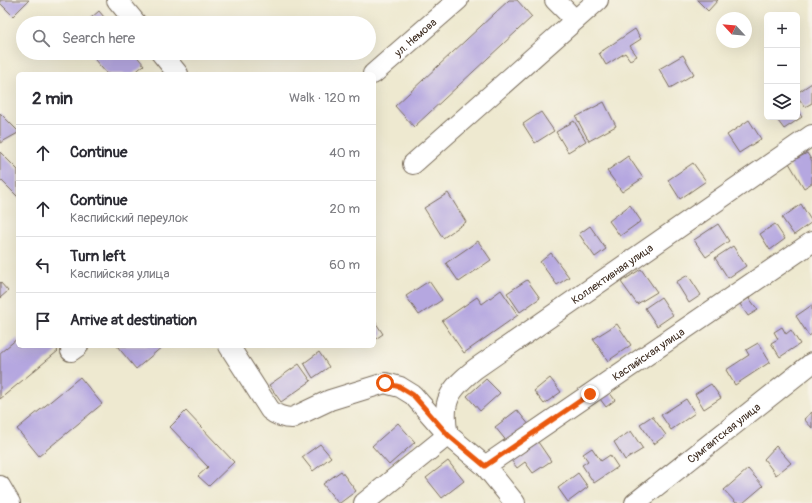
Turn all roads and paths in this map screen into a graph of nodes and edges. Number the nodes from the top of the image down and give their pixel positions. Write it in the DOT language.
graph roads {
  1 [pos="117,0"];
  2 [pos="458,0"];
  3 [pos="555,0"];
  4 [pos="598,0"];
  5 [pos="130,16"];
  6 [pos="575,20"];
  7 [pos="167,60"];
  8 [pos="176,72"];
  9 [pos="375,72"];
  10 [pos="812,135"];
  11 [pos="413,164"];
  12 [pos="812,242"];
  13 [pos="231,348"];
  14 [pos="812,363"];
  15 [pos="448,435"];
  16 [pos="485,466"];
  17 [pos="0,486"];
  18 [pos="10,503"];
  19 [pos="364,503"];
  20 [pos="515,503"];
  21 [pos="635,503"];
  1 -- 5 [label="street"];
  2 -- 9 [label="street, ул. Немова"];
  3 -- 6 [label="street"];
  4 -- 6 [label="street"];
  6 -- 11 [label="street"];
  7 -- 8 [label="street"];
  10 -- 15 [label="street, Коллективная улица"];
  12 -- 16 [label="street, Каспийская улица"];
  13 -- 15 [label="street"];
  14 -- 21 [label="street, Сумгаитская улица"];
  15 -- 16 [label="street"];
  15 -- 19 [label="street"];
  16 -- 20 [label="street"];
  17 -- 18 [label="street"];
}
